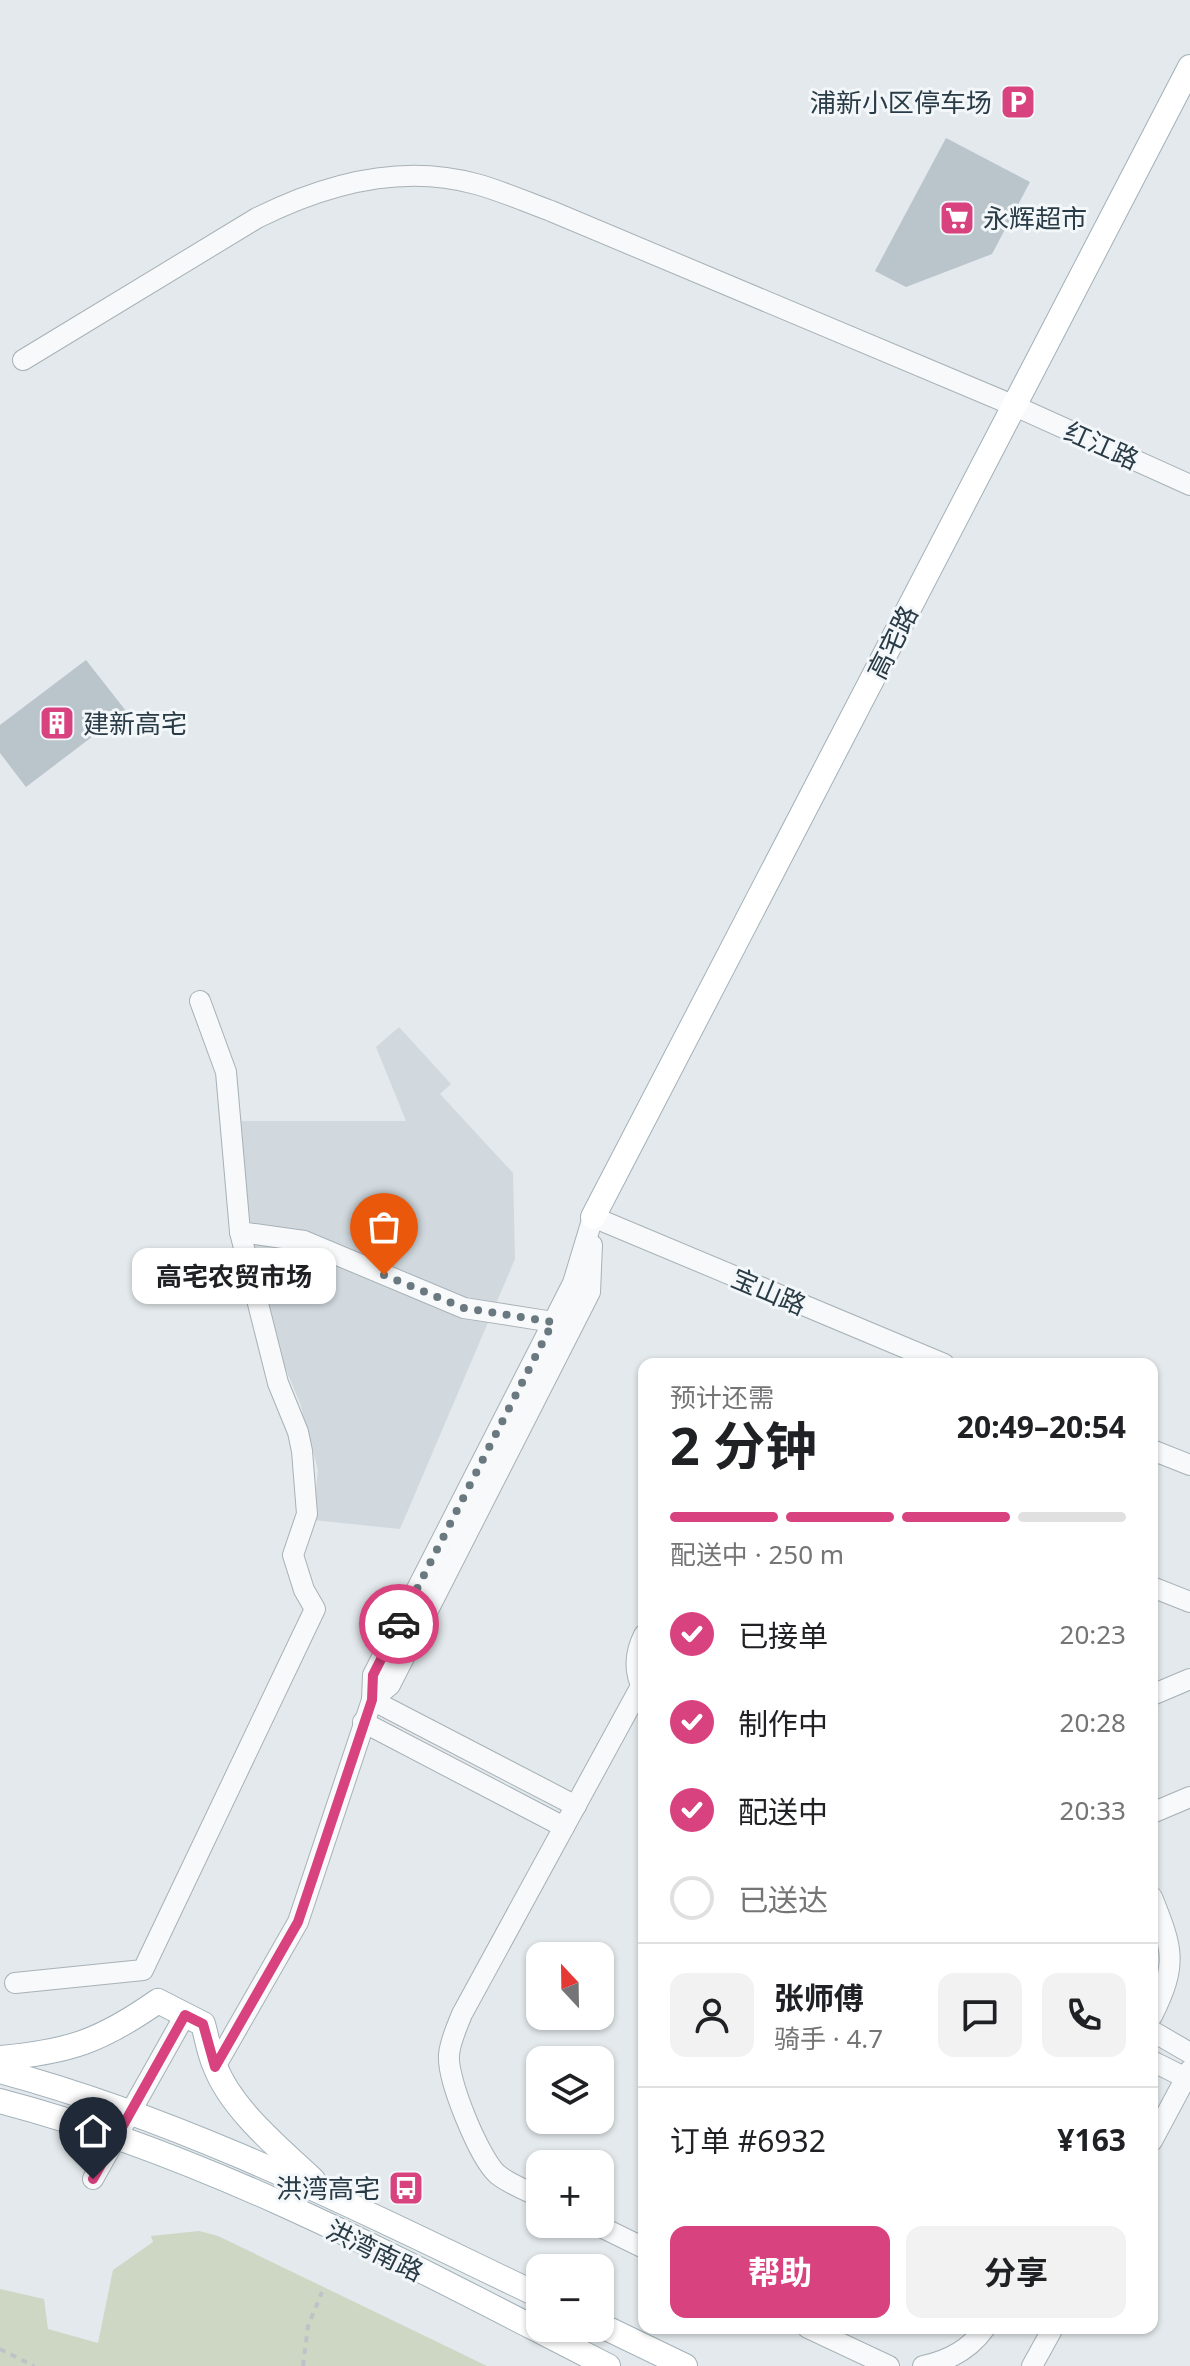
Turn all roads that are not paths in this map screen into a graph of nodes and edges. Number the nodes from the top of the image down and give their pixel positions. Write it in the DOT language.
graph roads {
  1 [pos="1190,67"];
  2 [pos="1184,95"];
  3 [pos="23,360"];
  4 [pos="1015,406"];
  5 [pos="1190,485"];
  6 [pos="200,1001"];
  7 [pos="593,1217"];
  8 [pos="240,1232"];
  9 [pos="553,1322"];
  10 [pos="930,1358"];
  11 [pos="1158,1452"];
  12 [pos="1190,1465"];
  13 [pos="1158,1589"];
  14 [pos="1190,1602"];
  15 [pos="1190,1679"];
  16 [pos="1158,1692"];
  17 [pos="638,1695"];
  18 [pos="372,1700"];
  19 [pos="363,1722"];
  20 [pos="1190,1797"];
  21 [pos="576,1806"];
  22 [pos="1158,1810"];
  23 [pos="564,1827"];
  24 [pos="1158,1912"];
  25 [pos="15,1983"];
  26 [pos="1158,2003"];
  27 [pos="185,2015"];
  28 [pos="1158,2034"];
  29 [pos="1190,2053"];
  30 [pos="0,2058"];
  31 [pos="1158,2063"];
  32 [pos="215,2067"];
  33 [pos="0,2071"];
  34 [pos="1188,2074"];
  35 [pos="0,2101"];
  36 [pos="131,2112"];
  37 [pos="1158,2130"];
  38 [pos="117,2137"];
  39 [pos="93,2179"];
  40 [pos="526,2190"];
  41 [pos="329,2195"];
  42 [pos="614,2233"];
  43 [pos="638,2244"];
  44 [pos="526,2289"];
  45 [pos="614,2332"];
  46 [pos="821,2334"];
  47 [pos="981,2334"];
  48 [pos="1050,2334"];
  49 [pos="608,2366"];
  50 [pos="685,2366"];
  51 [pos="889,2366"];
  52 [pos="923,2366"];
  53 [pos="1032,2366"];
  1 -- 2 [label="main road, 高宅路"];
  2 -- 4 [label="main road, 高宅路"];
  3 -- 4 [label="street, 红江路"];
  4 -- 5 [label="street, 红江路"];
  4 -- 7 [label="main road, 高宅路"];
  6 -- 8 [label="street"];
  7 -- 9 [label="street"];
  7 -- 10 [label="street, 宝山路"];
  7 -- 18 [label="street"];
  8 -- 9 [label="street"];
  8 -- 25 [label="street"];
  9 -- 18 [label="street"];
  11 -- 12 [label="street"];
  13 -- 14 [label="street"];
  15 -- 16 [label="street"];
  17 -- 21 [label="street"];
  18 -- 19 [label="street"];
  18 -- 21 [label="street"];
  19 -- 23 [label="street"];
  19 -- 32 [label="street"];
  20 -- 22 [label="street"];
  21 -- 23 [label="street"];
  23 -- 40 [label="street"];
  24 -- 26 [label="street"];
  27 -- 30 [label="main road"];
  27 -- 32 [label="main road"];
  27 -- 36 [label="street"];
  28 -- 29 [label="street"];
  31 -- 34 [label="street"];
  32 -- 41 [label="main road"];
  33 -- 36 [label="main road, 洪湾南路"];
  34 -- 37 [label="street"];
  35 -- 38 [label="main road, 洪湾南路"];
  36 -- 38 [label="street"];
  36 -- 41 [label="main road, 洪湾南路"];
  38 -- 39 [label="street"];
  38 -- 49 [label="main road, 洪湾南路"];
  41 -- 44 [label="main road, 洪湾南路"];
  42 -- 43 [label="street"];
  45 -- 50 [label="main road"];
  46 -- 51 [label="street"];
  47 -- 52 [label="street"];
  48 -- 53 [label="street"];
}
